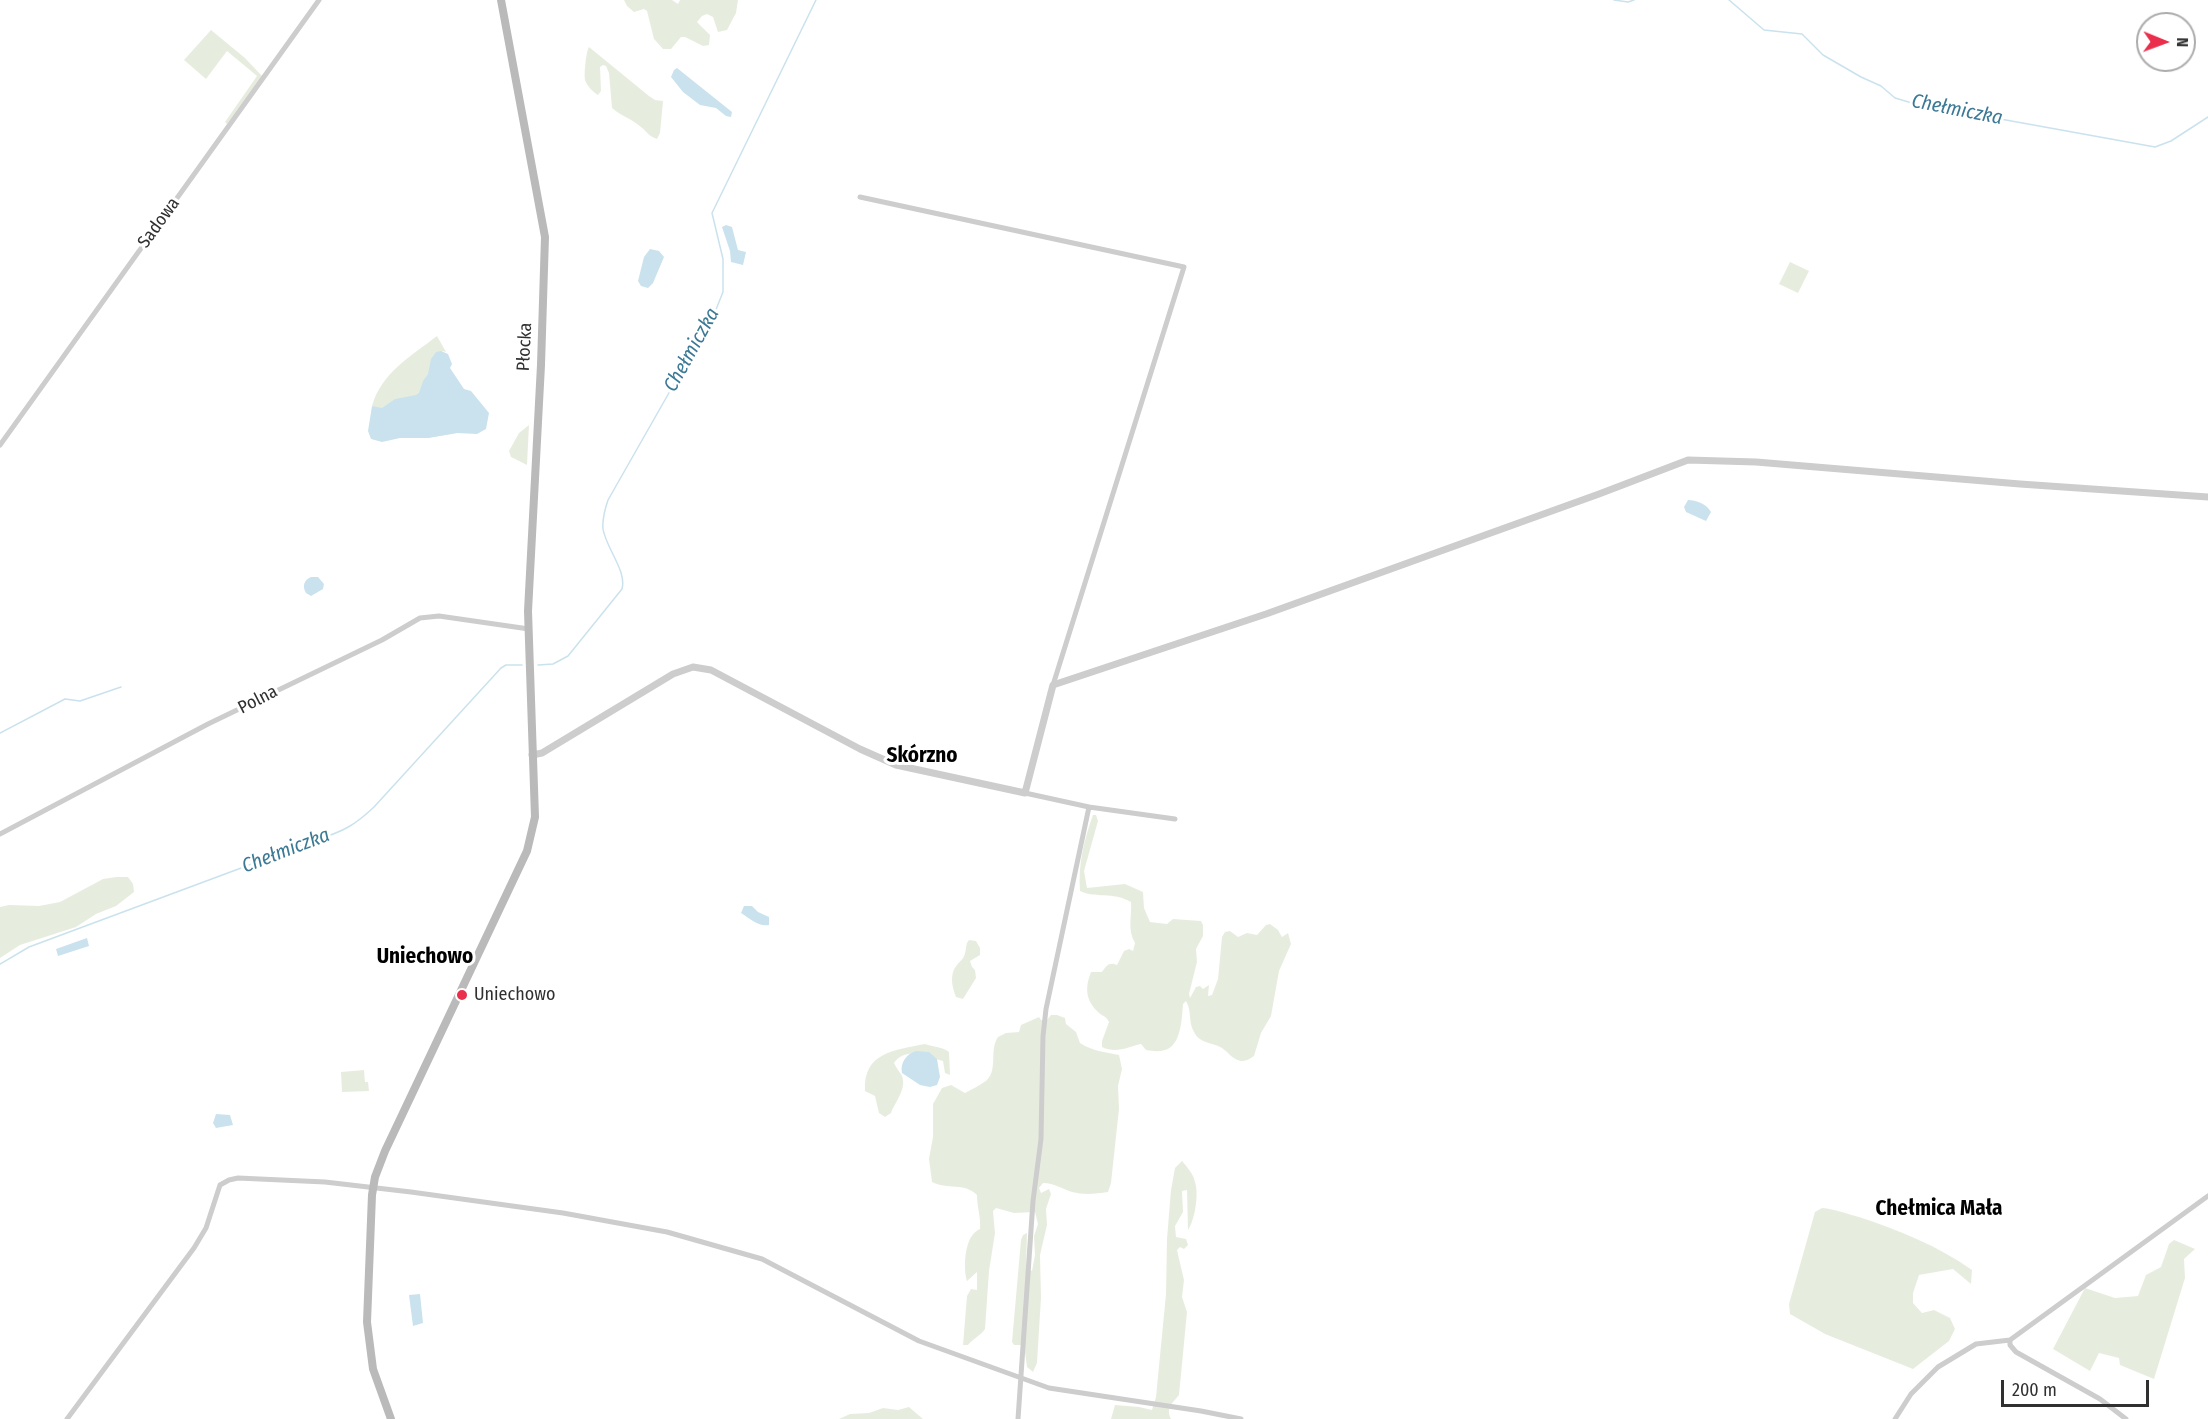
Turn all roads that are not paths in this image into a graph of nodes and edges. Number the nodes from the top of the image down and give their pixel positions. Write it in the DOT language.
graph roads {
  1 [pos="319,0"];
  2 [pos="501,0"];
  3 [pos="860,197"];
  4 [pos="0,446"];
  5 [pos="2208,497"];
  6 [pos="529,629"];
  7 [pos="1053,686"];
  8 [pos="532,755"];
  9 [pos="1025,793"];
  10 [pos="1089,807"];
  11 [pos="1175,819"];
  12 [pos="0,834"];
  13 [pos="373,1187"];
  14 [pos="2208,1196"];
  15 [pos="2010,1340"];
  16 [pos="1019,1379"];
  17 [pos="68,1419"];
  18 [pos="391,1419"];
  19 [pos="1018,1419"];
  20 [pos="1241,1419"];
  21 [pos="1895,1419"];
  22 [pos="2126,1419"];
  1 -- 4 [label="street, Sadowa"];
  2 -- 6 [label="main road, Płocka"];
  3 -- 7 [label="street"];
  5 -- 7 [label="street"];
  6 -- 8 [label="main road, Płocka"];
  6 -- 12 [label="street, Polna"];
  7 -- 9 [label="street"];
  8 -- 9 [label="street"];
  8 -- 13 [label="main road, Płocka"];
  9 -- 10 [label="street"];
  10 -- 11 [label="street"];
  10 -- 16 [label="street"];
  13 -- 16 [label="street"];
  13 -- 17 [label="street"];
  13 -- 18 [label="main road, Płocka"];
  14 -- 15 [label="street"];
  15 -- 21 [label="street"];
  15 -- 22 [label="street"];
  16 -- 19 [label="street"];
  16 -- 20 [label="street"];
}
